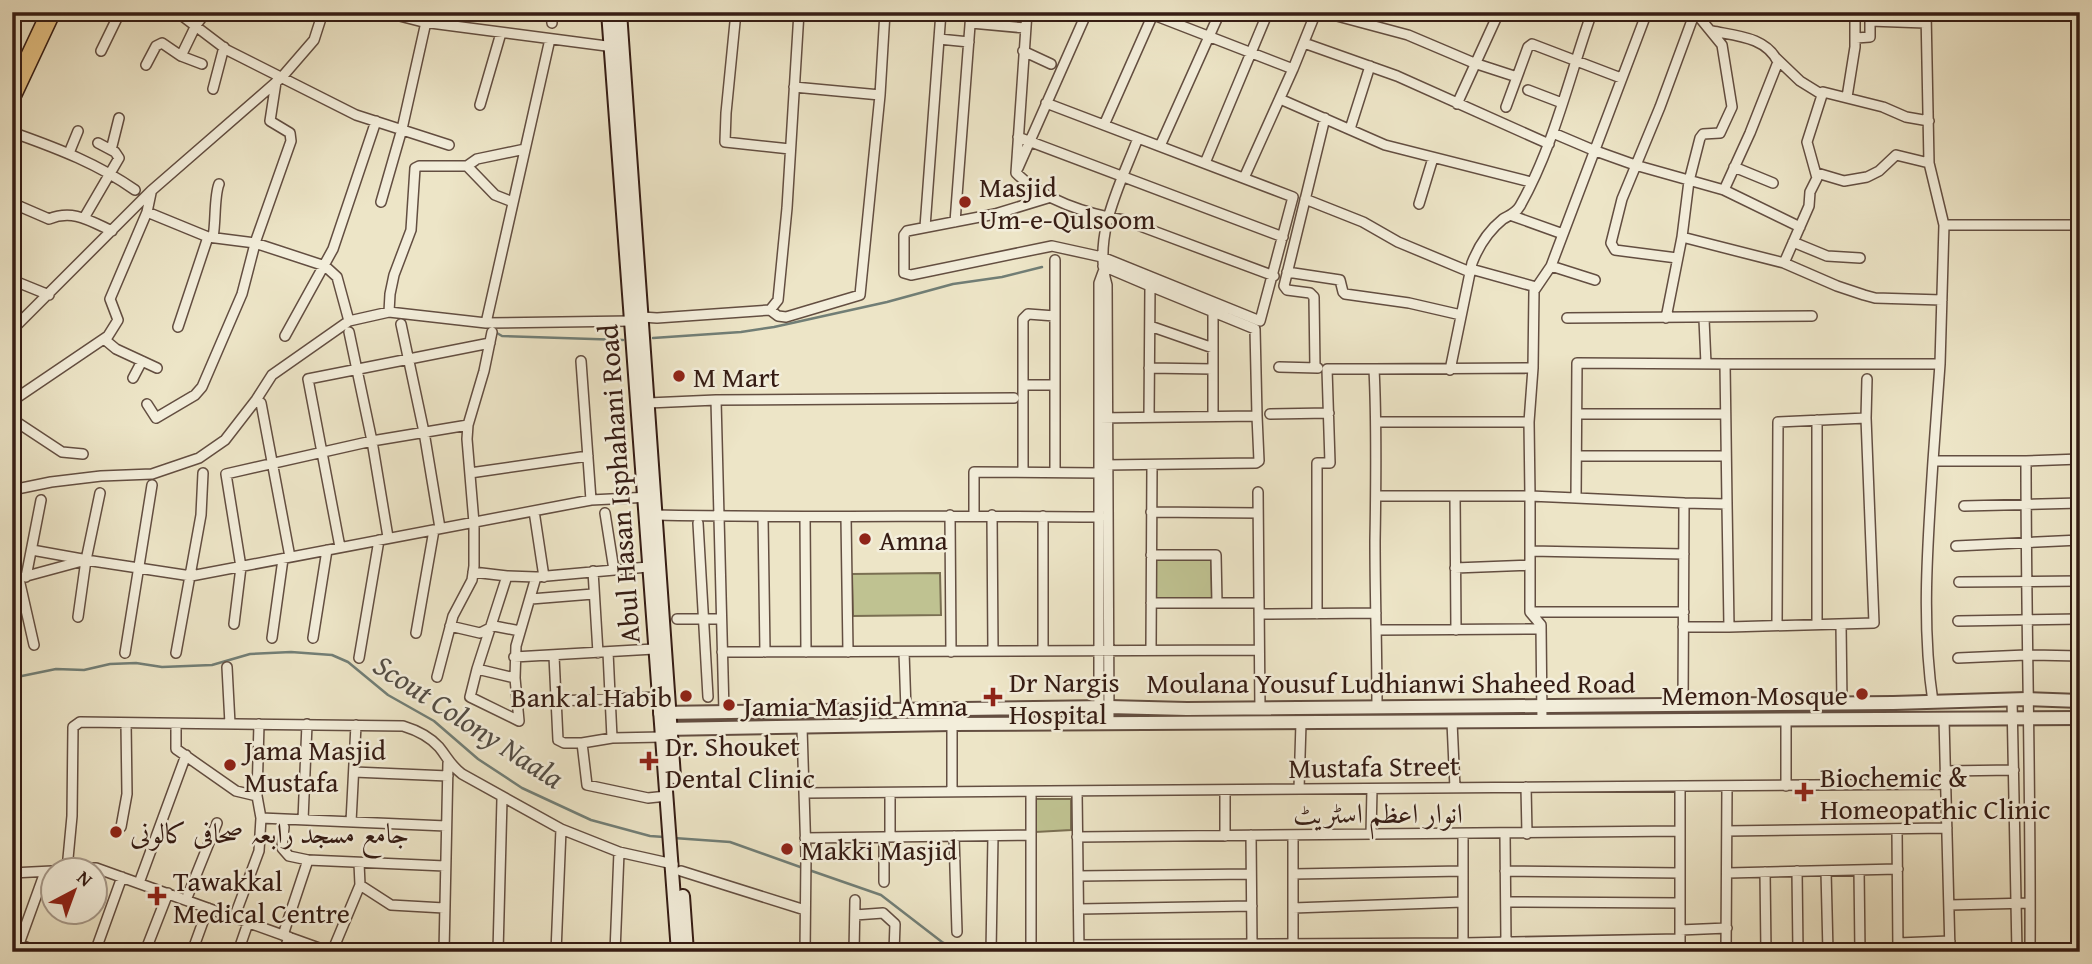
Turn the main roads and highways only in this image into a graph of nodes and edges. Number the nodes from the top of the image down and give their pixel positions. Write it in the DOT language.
graph roads {
  1 [pos="48,17"];
  2 [pos="12,95"];
  1 -- 2 [label="highway"];
}
